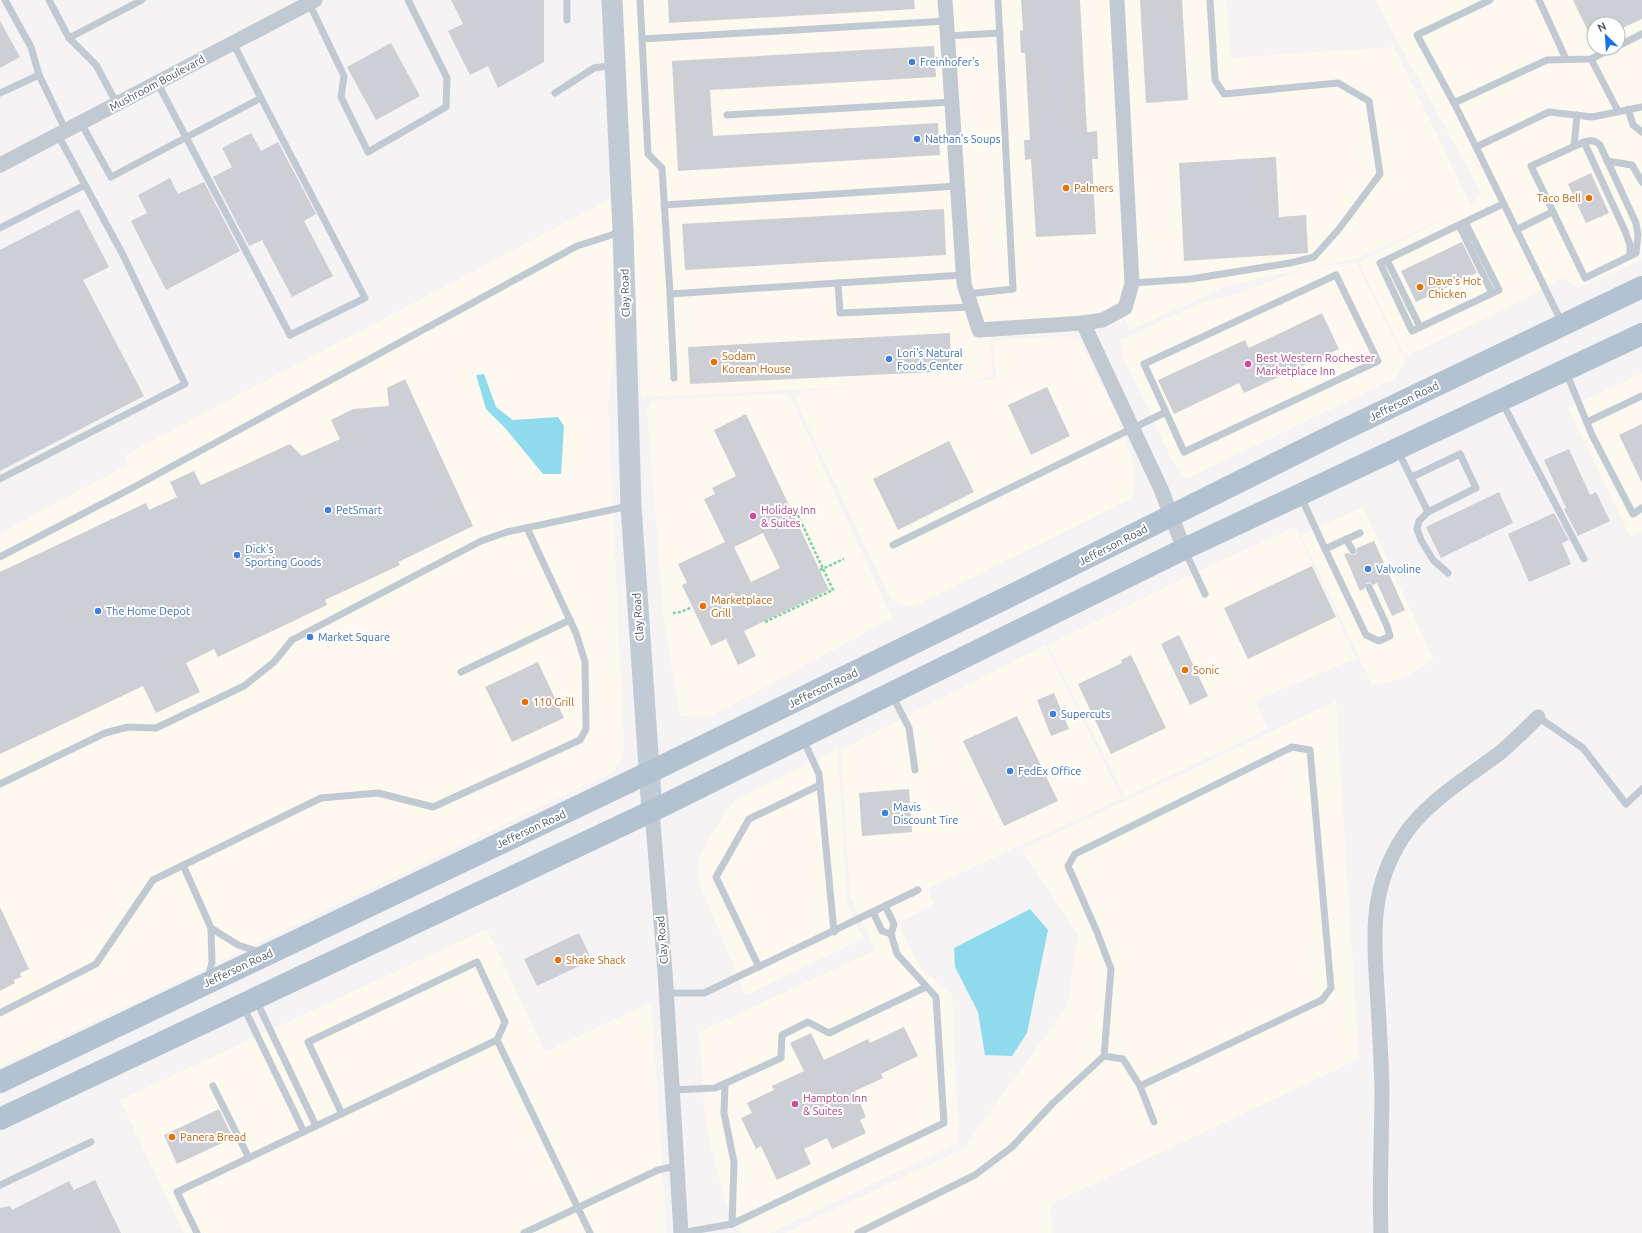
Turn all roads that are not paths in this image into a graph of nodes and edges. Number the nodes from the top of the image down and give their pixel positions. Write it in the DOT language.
graph roads {
  1 [pos="5,0"];
  2 [pos="49,0"];
  3 [pos="142,0"];
  4 [pos="408,0"];
  5 [pos="567,0"];
  6 [pos="612,0"];
  7 [pos="640,0"];
  8 [pos="945,0"];
  9 [pos="998,0"];
  10 [pos="1117,0"];
  11 [pos="1210,0"];
  12 [pos="1490,0"];
  13 [pos="1539,0"];
  14 [pos="312,1"];
  15 [pos="567,20"];
  16 [pos="947,28"];
  17 [pos="1000,33"];
  18 [pos="1642,34"];
  19 [pos="69,38"];
  20 [pos="642,39"];
  21 [pos="1626,42"];
  22 [pos="233,43"];
  23 [pos="1597,56"];
  24 [pos="1566,59"];
  25 [pos="1591,59"];
  26 [pos="616,64"];
  27 [pos="38,75"];
  28 [pos="157,82"];
  29 [pos="0,93"];
  30 [pos="555,93"];
  31 [pos="261,98"];
  32 [pos="952,102"];
  33 [pos="1454,103"];
  34 [pos="117,104"];
  35 [pos="1642,106"];
  36 [pos="1628,109"];
  37 [pos="1618,111"];
  38 [pos="728,115"];
  39 [pos="1577,115"];
  40 [pos="81,123"];
  41 [pos="1642,132"];
  42 [pos="62,133"];
  43 [pos="186,138"];
  44 [pos="1584,142"];
  45 [pos="1574,146"];
  46 [pos="1476,147"];
  47 [pos="1607,161"];
  48 [pos="0,165"];
  49 [pos="1642,182"];
  50 [pos="85,185"];
  51 [pos="957,186"];
  52 [pos="1504,204"];
  53 [pos="664,205"];
  54 [pos="1552,212"];
  55 [pos="1462,224"];
  56 [pos="0,228"];
  57 [pos="1516,230"];
  58 [pos="623,231"];
  59 [pos="1636,253"];
  60 [pos="963,275"];
  61 [pos="838,283"];
  62 [pos="1132,283"];
  63 [pos="1642,287"];
  64 [pos="670,294"];
  65 [pos="969,301"];
  66 [pos="1084,323"];
  67 [pos="1563,325"];
  68 [pos="1642,334"];
  69 [pos="1565,370"];
  70 [pos="674,378"];
  71 [pos="1642,396"];
  72 [pos="1501,400"];
  73 [pos="1166,412"];
  74 [pos="1586,422"];
  75 [pos="1134,429"];
  76 [pos="1398,449"];
  77 [pos="1412,477"];
  78 [pos="0,479"];
  79 [pos="1300,495"];
  80 [pos="631,506"];
  81 [pos="1642,508"];
  82 [pos="1428,512"];
  83 [pos="1170,516"];
  84 [pos="527,528"];
  85 [pos="1360,533"];
  86 [pos="1346,539"];
  87 [pos="893,545"];
  88 [pos="1184,549"];
  89 [pos="1325,549"];
  90 [pos="1353,551"];
  91 [pos="0,557"];
  92 [pos="1584,559"];
  93 [pos="1448,573"];
  94 [pos="1369,586"];
  95 [pos="1205,594"];
  96 [pos="570,620"];
  97 [pos="461,672"];
  98 [pos="891,693"];
  99 [pos="1538,717"];
  100 [pos="802,737"];
  101 [pos="915,770"];
  102 [pos="650,772"];
  103 [pos="0,784"];
  104 [pos="820,785"];
  105 [pos="1642,789"];
  106 [pos="652,811"];
  107 [pos="183,865"];
  108 [pos="918,890"];
  109 [pos="885,906"];
  110 [pos="873,912"];
  111 [pos="211,928"];
  112 [pos="834,932"];
  113 [pos="891,934"];
  114 [pos="270,953"];
  115 [pos="759,967"];
  116 [pos="207,983"];
  117 [pos="926,987"];
  118 [pos="666,993"];
  119 [pos="249,1002"];
  120 [pos="0,1013"];
  121 [pos="497,1040"];
  122 [pos="1104,1056"];
  123 [pos="0,1082"];
  124 [pos="725,1084"];
  125 [pos="213,1086"];
  126 [pos="1140,1086"];
  127 [pos="672,1090"];
  128 [pos="342,1114"];
  129 [pos="0,1119"];
  130 [pos="1154,1122"];
  131 [pos="316,1126"];
  132 [pos="304,1132"];
  133 [pos="91,1142"];
  134 [pos="249,1158"];
  135 [pos="676,1166"];
  136 [pos="0,1185"];
  137 [pos="578,1207"];
  138 [pos="732,1224"];
  139 [pos="197,1233"];
  140 [pos="524,1233"];
  141 [pos="590,1233"];
  142 [pos="680,1233"];
  143 [pos="858,1233"];
  144 [pos="1381,1233"];
  1 -- 27 [label="lane"];
  2 -- 19 [label="lane"];
  3 -- 19 [label="lane"];
  4 -- 14 [label="lane"];
  5 -- 15 [label="lane"];
  6 -- 26 [label="street, Clay Road"];
  7 -- 20 [label="lane"];
  8 -- 16 [label="street"];
  9 -- 17 [label="lane"];
  10 -- 62 [label="street"];
  11 -- 62 [label="lane"];
  12 -- 33 [label="lane"];
  13 -- 24 [label="lane"];
  14 -- 22 [label="street, Mushroom Boulevard"];
  16 -- 17 [label="lane"];
  16 -- 20 [label="lane"];
  16 -- 32 [label="street"];
  17 -- 65 [label="lane"];
  18 -- 21 [label="lane"];
  19 -- 34 [label="lane"];
  20 -- 53 [label="lane"];
  22 -- 28 [label="street, Mushroom Boulevard"];
  22 -- 31 [label="lane"];
  23 -- 25 [label="lane"];
  24 -- 25 [label="lane"];
  24 -- 33 [label="lane"];
  25 -- 37 [label="lane"];
  26 -- 30 [label="lane"];
  26 -- 58 [label="street, Clay Road"];
  27 -- 29 [label="lane"];
  27 -- 42 [label="lane"];
  28 -- 34 [label="street, Mushroom Boulevard"];
  28 -- 43 [label="lane"];
  31 -- 43 [label="lane"];
  31 -- 43 [label="lane"];
  32 -- 38 [label="lane"];
  32 -- 51 [label="street"];
  33 -- 46 [label="lane"];
  34 -- 40 [label="street, Mushroom Boulevard"];
  35 -- 36 [label="lane"];
  36 -- 37 [label="lane"];
  36 -- 41 [label="lane"];
  37 -- 39 [label="lane"];
  39 -- 45 [label="lane"];
  39 -- 46 [label="lane"];
  40 -- 42 [label="street, Mushroom Boulevard"];
  40 -- 43 [label="lane"];
  42 -- 48 [label="street, Mushroom Boulevard"];
  42 -- 50 [label="lane"];
  44 -- 45 [label="lane"];
  44 -- 47 [label="lane"];
  44 -- 59 [label="lane"];
  45 -- 54 [label="lane"];
  46 -- 52 [label="lane"];
  47 -- 49 [label="lane"];
  47 -- 59 [label="lane"];
  50 -- 56 [label="lane"];
  50 -- 78 [label="lane"];
  51 -- 53 [label="lane"];
  51 -- 60 [label="street"];
  52 -- 55 [label="lane"];
  52 -- 57 [label="lane"];
  53 -- 64 [label="lane"];
  54 -- 57 [label="lane"];
  54 -- 59 [label="lane"];
  55 -- 55 [label="lane"];
  57 -- 67 [label="lane"];
  58 -- 80 [label="street, Clay Road"];
  58 -- 91 [label="lane"];
  60 -- 61 [label="lane"];
  60 -- 65 [label="street"];
  61 -- 64 [label="lane"];
  61 -- 65 [label="lane"];
  62 -- 66 [label="street"];
  63 -- 67 [label="main road, Jefferson Road"];
  64 -- 70 [label="lane"];
  65 -- 66 [label="street"];
  66 -- 75 [label="street"];
  67 -- 83 [label="main road, Jefferson Road"];
  68 -- 69 [label="main road"];
  69 -- 72 [label="main road"];
  69 -- 74 [label="lane"];
  71 -- 74 [label="lane"];
  72 -- 76 [label="main road"];
  72 -- 92 [label="lane"];
  73 -- 73 [label="lane"];
  73 -- 75 [label="lane"];
  74 -- 81 [label="lane"];
  75 -- 83 [label="street"];
  75 -- 87 [label="lane"];
  76 -- 77 [label="lane"];
  76 -- 79 [label="main road"];
  77 -- 82 [label="lane"];
  77 -- 82 [label="lane"];
  79 -- 88 [label="main road"];
  79 -- 89 [label="lane"];
  80 -- 84 [label="lane"];
  80 -- 102 [label="street, Clay Road"];
  82 -- 93 [label="lane"];
  83 -- 88 [label="street"];
  83 -- 102 [label="main road, Jefferson Road"];
  84 -- 96 [label="lane"];
  84 -- 103 [label="lane"];
  85 -- 86 [label="lane"];
  86 -- 89 [label="lane"];
  86 -- 90 [label="lane"];
  88 -- 95 [label="lane"];
  88 -- 98 [label="main road"];
  89 -- 94 [label="lane"];
  96 -- 97 [label="lane"];
  96 -- 107 [label="lane"];
  98 -- 100 [label="main road"];
  98 -- 101 [label="lane"];
  99 -- 105 [label="lane"];
  99 -- 144 [label="street"];
  100 -- 104 [label="lane"];
  100 -- 106 [label="main road"];
  102 -- 106 [label="street, Clay Road"];
  102 -- 114 [label="main road, Jefferson Road"];
  104 -- 112 [label="lane"];
  104 -- 115 [label="lane"];
  106 -- 118 [label="street, Clay Road"];
  106 -- 119 [label="main road"];
  107 -- 111 [label="lane"];
  107 -- 120 [label="lane"];
  108 -- 109 [label="lane"];
  109 -- 110 [label="lane"];
  109 -- 113 [label="lane"];
  110 -- 112 [label="lane"];
  110 -- 113 [label="lane"];
  111 -- 114 [label="lane"];
  111 -- 116 [label="lane"];
  112 -- 115 [label="lane"];
  113 -- 117 [label="lane"];
  114 -- 116 [label="main road, Jefferson Road"];
  115 -- 118 [label="lane"];
  116 -- 123 [label="main road, Jefferson Road"];
  117 -- 124 [label="lane"];
  117 -- 138 [label="lane"];
  118 -- 127 [label="street, Clay Road"];
  119 -- 129 [label="main road"];
  119 -- 131 [label="lane"];
  119 -- 132 [label="lane"];
  121 -- 128 [label="lane"];
  121 -- 128 [label="lane"];
  121 -- 137 [label="lane"];
  122 -- 126 [label="lane"];
  122 -- 126 [label="lane"];
  122 -- 143 [label="lane"];
  124 -- 127 [label="lane"];
  124 -- 138 [label="lane"];
  125 -- 134 [label="lane"];
  126 -- 130 [label="lane"];
  127 -- 135 [label="street, Clay Road"];
  128 -- 131 [label="lane"];
  131 -- 132 [label="lane"];
  132 -- 134 [label="lane"];
  133 -- 136 [label="lane"];
  134 -- 139 [label="lane"];
  135 -- 137 [label="lane"];
  135 -- 142 [label="street, Clay Road"];
  137 -- 140 [label="lane"];
  137 -- 141 [label="lane"];
  138 -- 142 [label="lane"];
}
